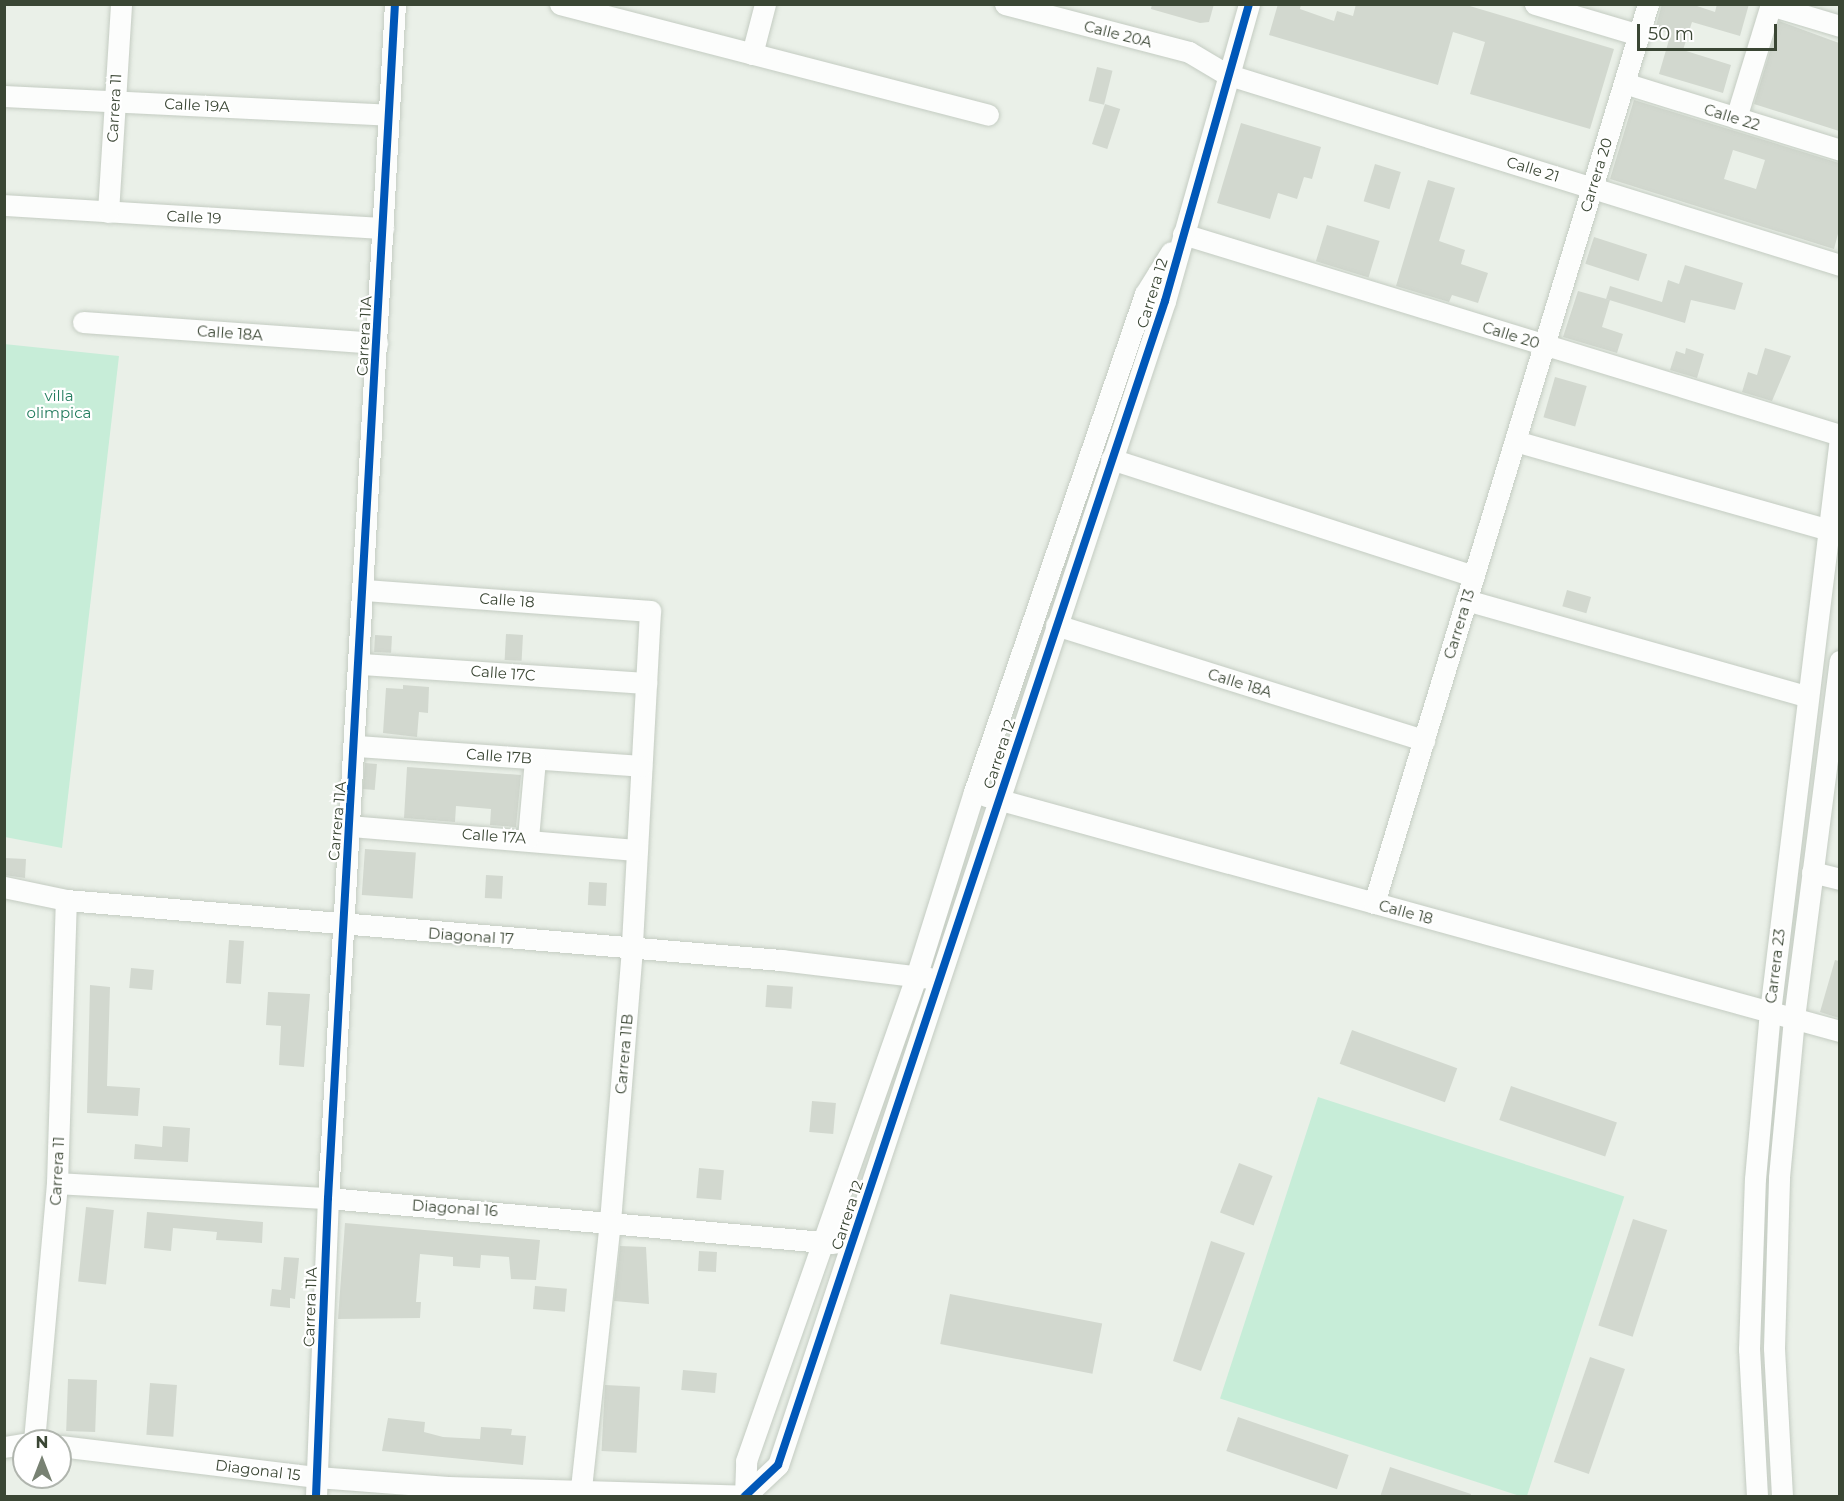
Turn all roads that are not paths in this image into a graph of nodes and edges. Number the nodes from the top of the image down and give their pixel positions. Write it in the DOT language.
graph roads {
  1 [pos="121,4"];
  2 [pos="395,4"];
  3 [pos="560,4"];
  4 [pos="765,4"];
  5 [pos="1005,4"];
  6 [pos="1249,4"];
  7 [pos="1535,4"];
  8 [pos="1648,4"];
  9 [pos="1770,5"];
  10 [pos="1839,26"];
  11 [pos="1639,36"];
  12 [pos="752,54"];
  13 [pos="1226,74"];
  14 [pos="1624,83"];
  15 [pos="4,96"];
  16 [pos="114,101"];
  17 [pos="389,115"];
  18 [pos="988,116"];
  19 [pos="1736,118"];
  20 [pos="1839,150"];
  21 [pos="1592,188"];
  22 [pos="4,205"];
  23 [pos="108,212"];
  24 [pos="383,228"];
  25 [pos="1183,234"];
  26 [pos="1839,265"];
  27 [pos="83,322"];
  28 [pos="377,343"];
  29 [pos="1544,345"];
  30 [pos="1839,437"];
  31 [pos="1515,441"];
  32 [pos="1111,459"];
  33 [pos="1825,529"];
  34 [pos="1474,576"];
  35 [pos="365,590"];
  36 [pos="1466,600"];
  37 [pos="650,611"];
  38 [pos="1056,625"];
  39 [pos="1839,661"];
  40 [pos="361,664"];
  41 [pos="646,683"];
  42 [pos="1806,696"];
  43 [pos="1835,733"];
  44 [pos="1424,740"];
  45 [pos="357,746"];
  46 [pos="535,759"];
  47 [pos="641,766"];
  48 [pos="974,792"];
  49 [pos="998,800"];
  50 [pos="350,826"];
  51 [pos="528,838"];
  52 [pos="637,850"];
  53 [pos="1812,872"];
  54 [pos="1839,879"];
  55 [pos="4,887"];
  56 [pos="66,900"];
  57 [pos="1374,903"];
  58 [pos="342,926"];
  59 [pos="632,948"];
  60 [pos="916,977"];
  61 [pos="939,980"];
  62 [pos="1770,1012"];
  63 [pos="1794,1018"];
  64 [pos="1839,1030"];
  65 [pos="57,1183"];
  66 [pos="328,1198"];
  67 [pos="610,1221"];
  68 [pos="822,1242"];
  69 [pos="851,1245"];
  70 [pos="35,1429"];
  71 [pos="72,1448"];
  72 [pos="316,1487"];
  73 [pos="580,1495"];
  74 [pos="745,1496"];
  75 [pos="1756,1497"];
  76 [pos="1782,1497"];
  1 -- 16 [label="street, Carrera 11"];
  2 -- 17 [label="street, Carrera 11A"];
  3 -- 12 [label="street"];
  4 -- 12 [label="street"];
  5 -- 13 [label="street, Calle 20A"];
  6 -- 13 [label="street, Carrera 12"];
  7 -- 11 [label="street"];
  8 -- 11 [label="street, Carrera 20"];
  9 -- 10 [label="street"];
  9 -- 19 [label="street"];
  11 -- 14 [label="street, Carrera 20"];
  12 -- 18 [label="street"];
  13 -- 21 [label="street, Calle 21"];
  13 -- 25 [label="street, Carrera 12"];
  14 -- 19 [label="street, Calle 22"];
  14 -- 21 [label="street, Carrera 20"];
  15 -- 16 [label="street, Calle 19A"];
  16 -- 17 [label="street, Calle 19A"];
  16 -- 23 [label="street, Carrera 11"];
  17 -- 24 [label="street, Carrera 11A"];
  19 -- 20 [label="street, Calle 22"];
  21 -- 26 [label="street, Calle 21"];
  21 -- 29 [label="street, Carrera 20"];
  22 -- 23 [label="street, Calle 19"];
  23 -- 24 [label="street, Calle 19"];
  24 -- 28 [label="street, Carrera 11A"];
  25 -- 29 [label="street, Calle 20"];
  25 -- 32 [label="street, Carrera 12"];
  25 -- 48 [label="street, Carrera 12"];
  27 -- 28 [label="street, Calle 18A"];
  28 -- 35 [label="street, Carrera 11A"];
  29 -- 30 [label="street, Calle 20"];
  29 -- 31 [label="street, Carrera 13"];
  30 -- 33 [label="street, Carrera 23"];
  31 -- 33 [label="street"];
  31 -- 34 [label="street, Carrera 13"];
  32 -- 34 [label="street"];
  32 -- 38 [label="street, Carrera 12"];
  33 -- 42 [label="street, Carrera 23"];
  34 -- 36 [label="street, Carrera 13"];
  35 -- 37 [label="street, Calle 18"];
  35 -- 40 [label="street, Carrera 11A"];
  36 -- 42 [label="street"];
  36 -- 44 [label="street, Carrera 13"];
  37 -- 41 [label="street, Carrera 11B"];
  38 -- 44 [label="street, Calle 18A"];
  38 -- 49 [label="street, Carrera 12"];
  39 -- 43 [label="street, Carrera 23"];
  40 -- 41 [label="street, Calle 17C"];
  40 -- 45 [label="street, Carrera 11A"];
  41 -- 47 [label="street, Carrera 11B"];
  42 -- 62 [label="street, Carrera 23"];
  43 -- 53 [label="street, Carrera 23"];
  44 -- 57 [label="street, Carrera 13"];
  45 -- 46 [label="street, Calle 17B"];
  45 -- 50 [label="street, Carrera 11A"];
  46 -- 47 [label="street, Calle 17B"];
  46 -- 51 [label="street"];
  47 -- 52 [label="street, Carrera 11B"];
  48 -- 49 [label="street, Calle 18"];
  48 -- 60 [label="street, Carrera 12"];
  49 -- 57 [label="street, Calle 18"];
  49 -- 61 [label="street, Carrera 12"];
  50 -- 51 [label="street, Calle 17A"];
  50 -- 58 [label="street, Carrera 11A"];
  51 -- 52 [label="street, Calle 17A"];
  52 -- 59 [label="street, Carrera 11B"];
  53 -- 54 [label="street"];
  53 -- 63 [label="street, Carrera 23"];
  55 -- 56 [label="street, Diagonal 17"];
  56 -- 58 [label="street, Diagonal 17"];
  56 -- 65 [label="street, Carrera 11"];
  57 -- 62 [label="street, Calle 18"];
  58 -- 59 [label="street, Diagonal 17"];
  58 -- 66 [label="street, Carrera 11A"];
  59 -- 60 [label="street, Diagonal 17"];
  59 -- 67 [label="street, Carrera 11B"];
  60 -- 61 [label="street, Diagonal 17"];
  60 -- 68 [label="street, Carrera 12"];
  61 -- 69 [label="street, Carrera 12"];
  62 -- 63 [label="street, Calle 18"];
  62 -- 75 [label="street, Carrera 23"];
  63 -- 64 [label="street, Calle 18"];
  63 -- 76 [label="street, Carrera 23"];
  65 -- 66 [label="street, Diagonal 16"];
  65 -- 70 [label="street, Carrera 11"];
  66 -- 67 [label="street, Diagonal 16"];
  66 -- 72 [label="street, Carrera 11A"];
  67 -- 68 [label="street, Diagonal 16"];
  67 -- 73 [label="street, Carrera 11B"];
  68 -- 69 [label="street, Diagonal 16"];
  68 -- 74 [label="street, Carrera 12"];
  69 -- 74 [label="street, Carrera 12"];
  71 -- 72 [label="street, Diagonal 15"];
  72 -- 73 [label="street, Diagonal 15"];
  73 -- 74 [label="street, Diagonal 15"];
}
